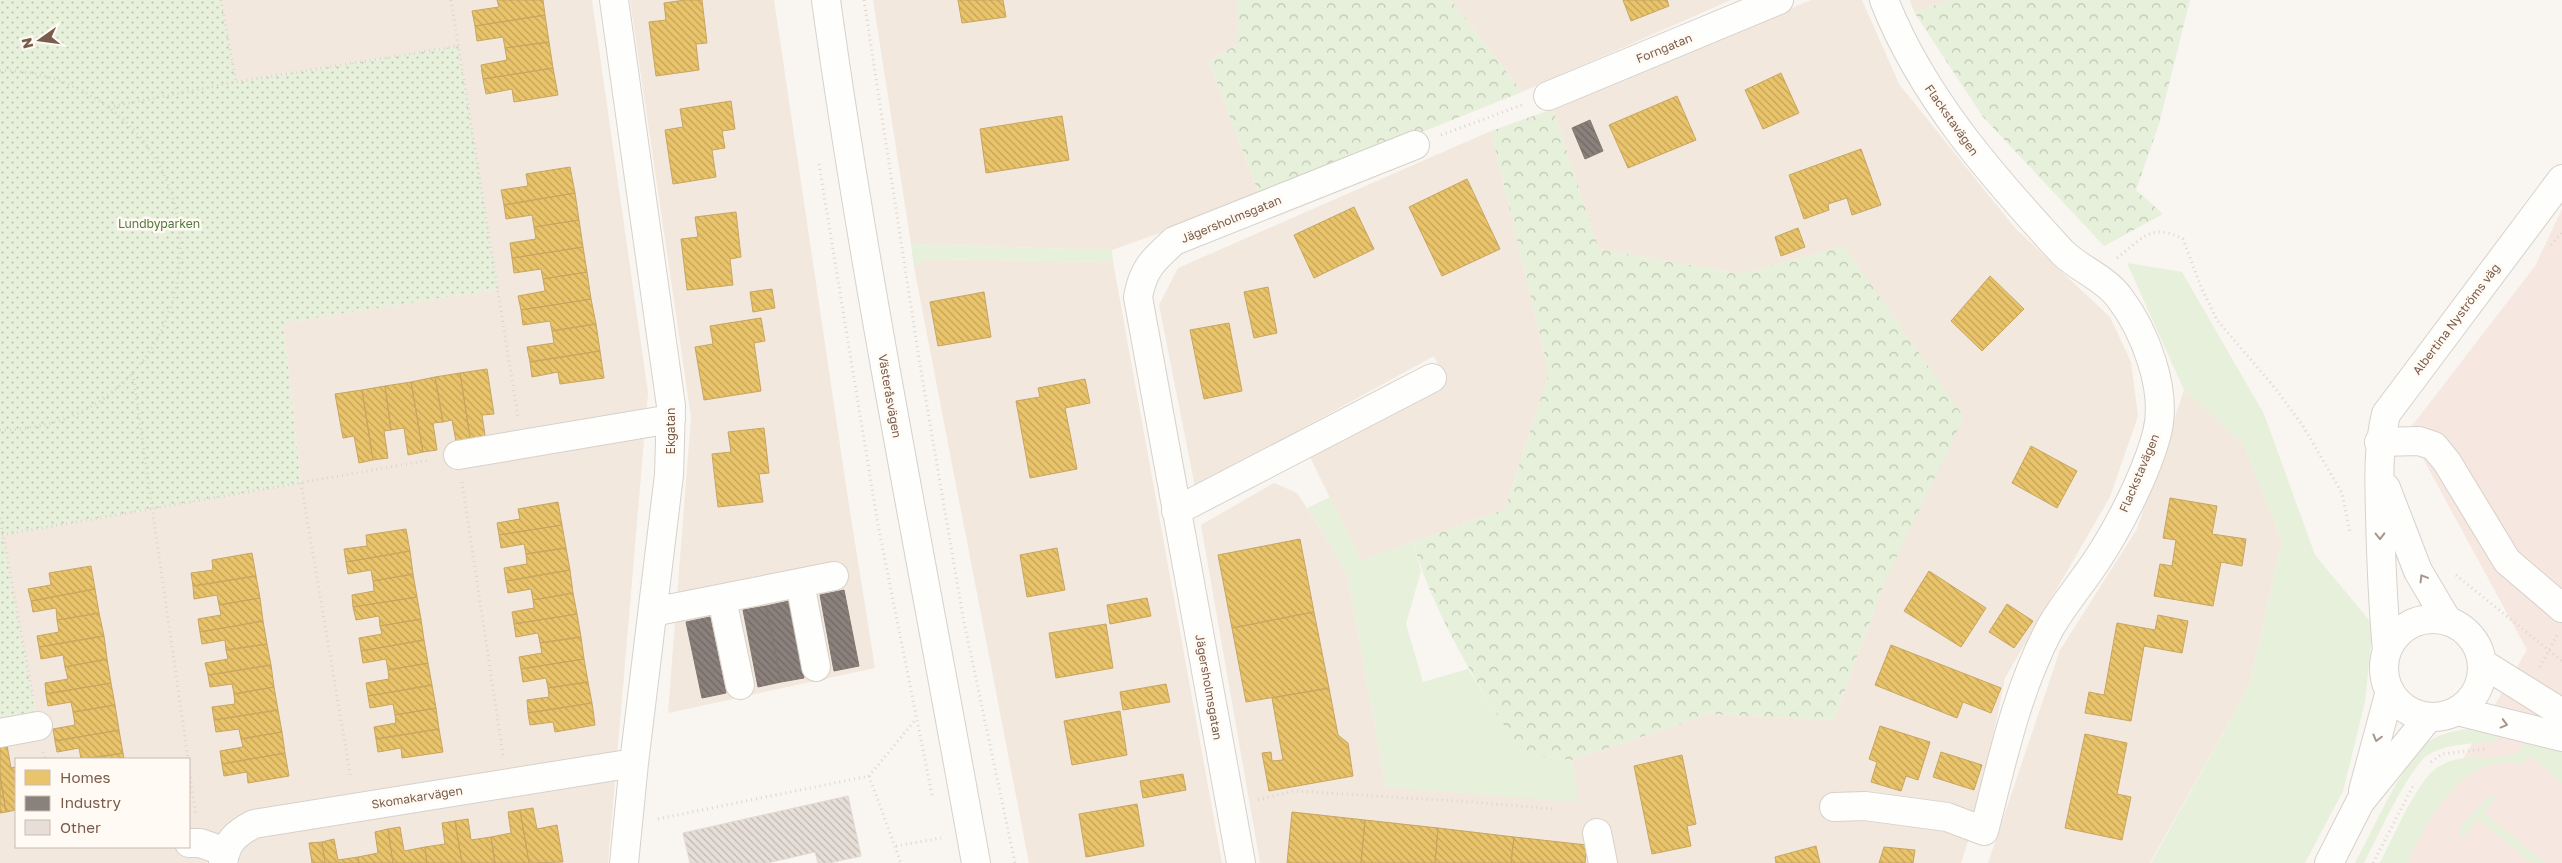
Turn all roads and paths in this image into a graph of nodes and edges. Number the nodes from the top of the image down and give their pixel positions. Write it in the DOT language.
graph roads {
  1 [pos="220,0"];
  2 [pos="451,0"];
  3 [pos="614,0"];
  4 [pos="826,0"];
  5 [pos="864,0"];
  6 [pos="1779,0"];
  7 [pos="1884,0"];
  8 [pos="458,46"];
  9 [pos="0,71"];
  10 [pos="236,82"];
  11 [pos="1548,96"];
  12 [pos="109,107"];
  13 [pos="1415,145"];
  14 [pos="2562,179"];
  15 [pos="2562,233"];
  16 [pos="2550,247"];
  17 [pos="2112,262"];
  18 [pos="133,374"];
  19 [pos="1432,378"];
  20 [pos="671,419"];
  21 [pos="0,430"];
  22 [pos="2379,442"];
  23 [pos="522,444"];
  24 [pos="458,454"];
  25 [pos="2379,470"];
  26 [pos="301,483"];
  27 [pos="151,507"];
  28 [pos="1176,511"];
  29 [pos="0,518"];
  30 [pos="2,535"];
  31 [pos="2352,541"];
  32 [pos="2453,573"];
  33 [pos="834,576"];
  34 [pos="800,583"];
  35 [pos="722,599"];
  36 [pos="2562,608"];
  37 [pos="653,612"];
  38 [pos="2448,620"];
  39 [pos="2562,627"];
  40 [pos="2548,650"];
  41 [pos="2387,652"];
  42 [pos="2562,661"];
  43 [pos="2482,662"];
  44 [pos="816,667"];
  45 [pos="2536,674"];
  46 [pos="740,685"];
  47 [pos="2390,691"];
  48 [pos="2457,711"];
  49 [pos="2562,713"];
  50 [pos="2428,718"];
  51 [pos="916,719"];
  52 [pos="38,726"];
  53 [pos="0,733"];
  54 [pos="2562,737"];
  55 [pos="2488,749"];
  56 [pos="44,758"];
  57 [pos="188,758"];
  58 [pos="634,763"];
  59 [pos="2429,763"];
  60 [pos="869,776"];
  61 [pos="2418,776"];
  62 [pos="190,782"];
  63 [pos="508,783"];
  64 [pos="963,791"];
  65 [pos="2360,802"];
  66 [pos="1834,806"];
  67 [pos="356,807"];
  68 [pos="1231,807"];
  69 [pos="1554,809"];
  70 [pos="628,825"];
  71 [pos="1598,833"];
  72 [pos="941,838"];
  73 [pos="194,843"];
  74 [pos="896,846"];
  75 [pos="225,857"];
  76 [pos="624,863"];
  77 [pos="901,863"];
  78 [pos="976,863"];
  79 [pos="985,863"];
  80 [pos="1015,863"];
  81 [pos="1241,863"];
  82 [pos="1604,863"];
  83 [pos="2329,863"];
  84 [pos="2373,863"];
  1 -- 10 [label="path"];
  2 -- 8 [label="path"];
  3 -- 20 [label="street, Ekgatan"];
  4 -- 64 [label="street, Västeråsvägen"];
  5 -- 80 [label="path"];
  6 -- 11 [label="street, Forngatan"];
  7 -- 66 [label="street, Flackstavägen"];
  8 -- 10 [label="path"];
  8 -- 23 [label="path"];
  9 -- 12 [label="path"];
  10 -- 12 [label="path"];
  11 -- 13 [label="path"];
  12 -- 18 [label="path"];
  13 -- 28 [label="street, Jägersholmsgatan"];
  14 -- 22 [label="street, Albertina Nyströms väg"];
  15 -- 16 [label="path"];
  17 -- 31 [label="path"];
  18 -- 21 [label="path"];
  18 -- 27 [label="path"];
  19 -- 28 [label="street"];
  20 -- 23 [label="street"];
  20 -- 37 [label="street, Ekgatan"];
  22 -- 25 [label="street, Albertina Nyströms väg"];
  22 -- 36 [label="street"];
  23 -- 24 [label="street"];
  24 -- 26 [label="path"];
  24 -- 63 [label="path"];
  38 -- 25 [label="street, Albertina Nyströms väg, one-way"];
  25 -- 41 [label="street, Albertina Nyströms väg, one-way"];
  26 -- 27 [label="path"];
  26 -- 67 [label="path"];
  27 -- 30 [label="path"];
  27 -- 57 [label="path"];
  28 -- 68 [label="street, Jägersholmsgatan"];
  29 -- 30 [label="path"];
  30 -- 52 [label="path"];
  32 -- 40 [label="path"];
  33 -- 34 [label="street"];
  34 -- 35 [label="street"];
  34 -- 44 [label="street"];
  35 -- 37 [label="street"];
  35 -- 46 [label="street"];
  37 -- 58 [label="street, Ekgatan"];
  38 -- 41 [label="street"];
  38 -- 43 [label="street"];
  39 -- 40 [label="path"];
  40 -- 42 [label="path"];
  40 -- 45 [label="path"];
  41 -- 47 [label="street"];
  43 -- 48 [label="street"];
  43 -- 49 [label="street"];
  47 -- 50 [label="street"];
  47 -- 65 [label="street, one-way"];
  48 -- 50 [label="street"];
  48 -- 54 [label="street, one-way"];
  50 -- 65 [label="street"];
  51 -- 60 [label="path"];
  52 -- 53 [label="street"];
  52 -- 56 [label="path"];
  55 -- 59 [label="path"];
  58 -- 63 [label="street, Skomakarvägen"];
  58 -- 70 [label="street, Ekgatan"];
  60 -- 70 [label="path"];
  60 -- 74 [label="path"];
  61 -- 84 [label="path"];
  62 -- 73 [label="path"];
  63 -- 67 [label="street, Skomakarvägen"];
  64 -- 78 [label="street, Västeråsvägen"];
  64 -- 79 [label="street, Västeråsvägen"];
  65 -- 83 [label="street"];
  67 -- 75 [label="street, Skomakarvägen"];
  68 -- 69 [label="path"];
  68 -- 81 [label="street, Jägersholmsgatan"];
  70 -- 76 [label="street, Ekgatan"];
  71 -- 82 [label="street"];
  72 -- 74 [label="path"];
  73 -- 75 [label="street"];
  74 -- 77 [label="path"];
}
